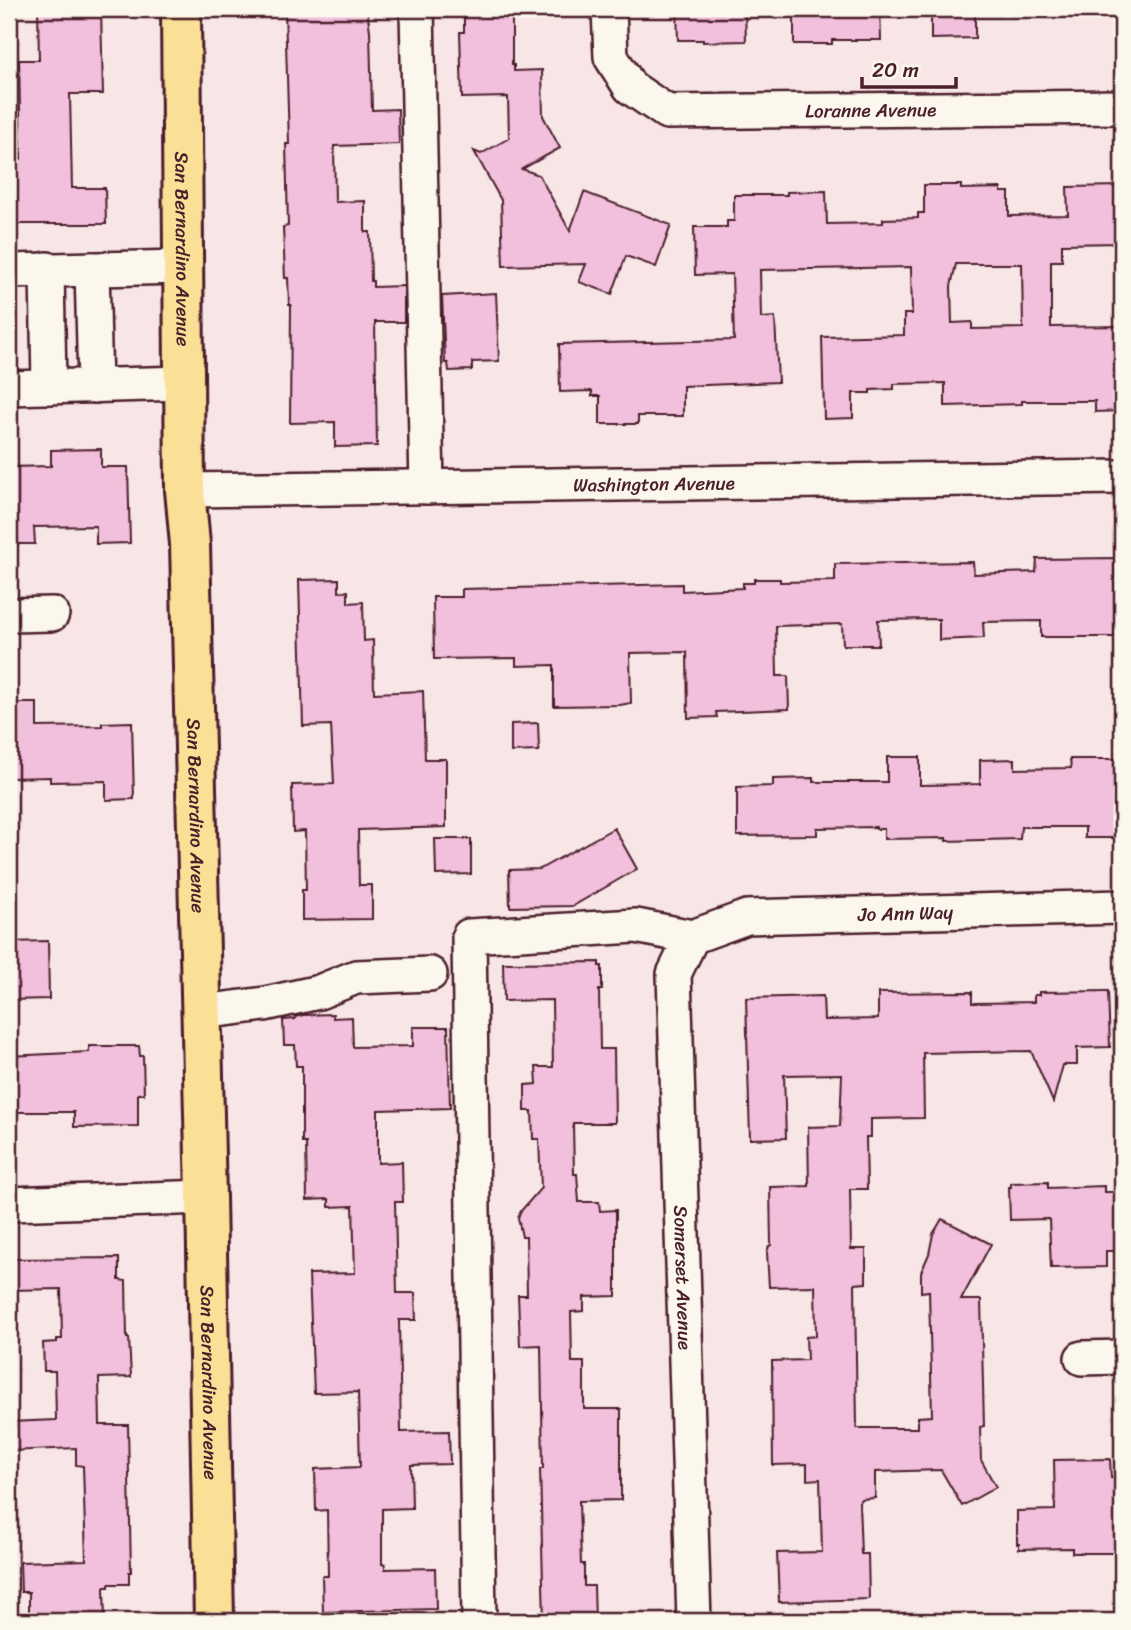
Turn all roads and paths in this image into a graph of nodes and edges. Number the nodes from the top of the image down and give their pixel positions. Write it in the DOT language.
graph roads {
  1 [pos="181,9"];
  2 [pos="417,9"];
  3 [pos="609,9"];
  4 [pos="1122,107"];
  5 [pos="183,267"];
  6 [pos="92,268"];
  7 [pos="47,269"];
  8 [pos="9,271"];
  9 [pos="184,383"];
  10 [pos="95,386"];
  11 [pos="49,387"];
  12 [pos="9,388"];
  13 [pos="1122,477"];
  14 [pos="427,487"];
  15 [pos="185,490"];
  16 [pos="52,614"];
  17 [pos="9,615"];
  18 [pos="1122,907"];
  19 [pos="692,937"];
  20 [pos="430,974"];
  21 [pos="202,1012"];
  22 [pos="206,1197"];
  23 [pos="9,1204"];
  24 [pos="1122,1357"];
  25 [pos="1082,1358"];
  26 [pos="214,1621"];
  27 [pos="479,1621"];
  28 [pos="694,1621"];
  1 -- 5 [label="main road, San Bernardino Avenue"];
  2 -- 14 [label="street"];
  3 -- 4 [label="street, Loranne Avenue"];
  5 -- 6 [label="street"];
  5 -- 9 [label="main road, San Bernardino Avenue"];
  6 -- 7 [label="street"];
  6 -- 10 [label="street"];
  7 -- 8 [label="street"];
  7 -- 11 [label="street"];
  9 -- 10 [label="street"];
  9 -- 15 [label="main road, San Bernardino Avenue"];
  10 -- 11 [label="street"];
  11 -- 12 [label="street"];
  13 -- 14 [label="street, Washington Avenue"];
  14 -- 15 [label="street, Washington Avenue"];
  15 -- 21 [label="main road, San Bernardino Avenue"];
  16 -- 17 [label="street"];
  18 -- 19 [label="street, Jo Ann Way"];
  19 -- 27 [label="street"];
  19 -- 28 [label="street, Somerset Avenue"];
  20 -- 21 [label="street"];
  21 -- 22 [label="main road, San Bernardino Avenue"];
  22 -- 23 [label="street"];
  22 -- 26 [label="main road, San Bernardino Avenue"];
  24 -- 25 [label="street"];
}
